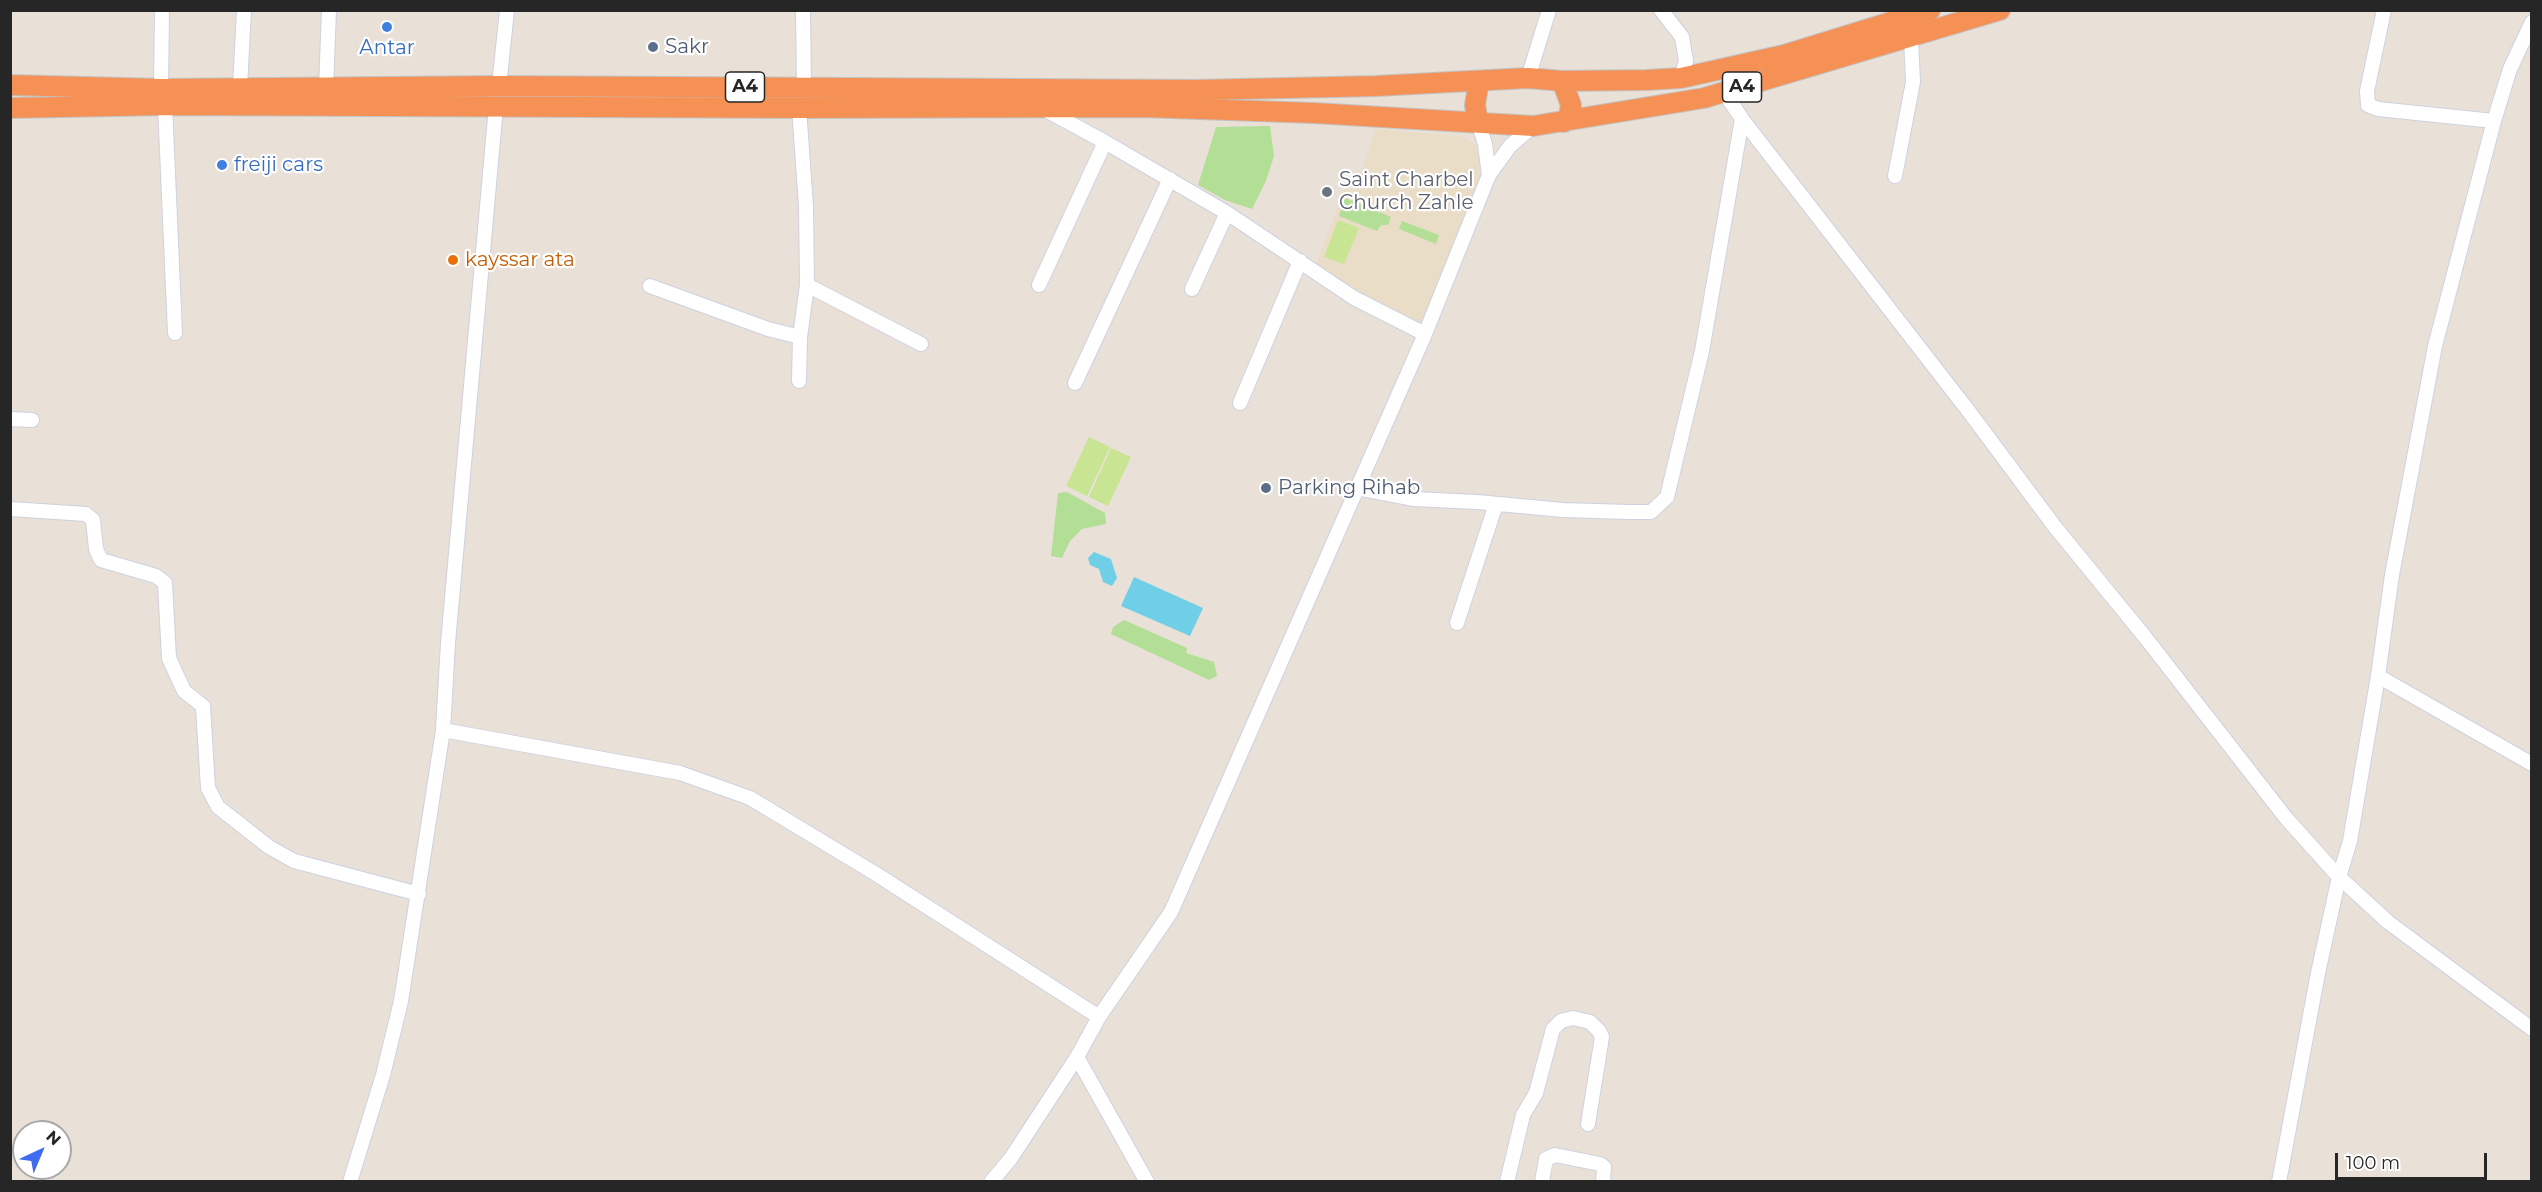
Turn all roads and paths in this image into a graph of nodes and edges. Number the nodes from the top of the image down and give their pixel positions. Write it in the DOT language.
graph roads {
  1 [pos="162,10"];
  2 [pos="244,10"];
  3 [pos="329,10"];
  4 [pos="507,10"];
  5 [pos="803,10"];
  6 [pos="1549,10"];
  7 [pos="1661,10"];
  8 [pos="1930,10"];
  9 [pos="2000,10"];
  10 [pos="2384,10"];
  11 [pos="2532,22"];
  12 [pos="1911,39"];
  13 [pos="1528,78"];
  14 [pos="1681,78"];
  15 [pos="1479,81"];
  16 [pos="1562,81"];
  17 [pos="10,85"];
  18 [pos="499,86"];
  19 [pos="240,87"];
  20 [pos="326,88"];
  21 [pos="804,88"];
  22 [pos="1724,92"];
  23 [pos="163,97"];
  24 [pos="496,106"];
  25 [pos="10,108"];
  26 [pos="799,108"];
  27 [pos="1042,108"];
  28 [pos="1742,119"];
  29 [pos="2494,121"];
  30 [pos="1478,122"];
  31 [pos="1564,122"];
  32 [pos="1533,126"];
  33 [pos="1105,142"];
  34 [pos="1489,175"];
  35 [pos="1895,176"];
  36 [pos="1170,179"];
  37 [pos="1227,213"];
  38 [pos="1300,261"];
  39 [pos="807,285"];
  40 [pos="1039,285"];
  41 [pos="650,286"];
  42 [pos="1192,289"];
  43 [pos="175,333"];
  44 [pos="1425,334"];
  45 [pos="800,337"];
  46 [pos="921,344"];
  47 [pos="799,381"];
  48 [pos="1075,383"];
  49 [pos="1240,403"];
  50 [pos="10,419"];
  51 [pos="32,420"];
  52 [pos="1356,488"];
  53 [pos="1496,504"];
  54 [pos="10,509"];
  55 [pos="1456,623"];
  56 [pos="2378,676"];
  57 [pos="443,730"];
  58 [pos="2532,764"];
  59 [pos="2339,877"];
  60 [pos="419,894"];
  61 [pos="1099,1017"];
  62 [pos="2532,1029"];
  63 [pos="1077,1057"];
  64 [pos="1588,1124"];
  65 [pos="350,1182"];
  66 [pos="991,1182"];
  67 [pos="1147,1182"];
  68 [pos="1507,1182"];
  69 [pos="1542,1182"];
  70 [pos="1603,1182"];
  71 [pos="2279,1182"];
  1 -- 23 [label="street"];
  2 -- 19 [label="street"];
  3 -- 20 [label="street"];
  4 -- 18 [label="street"];
  5 -- 21 [label="street"];
  6 -- 13 [label="street"];
  7 -- 14 [label="street"];
  8 -- 14 [label="highway, A4"];
  9 -- 12 [label="highway, A4"];
  10 -- 29 [label="street"];
  11 -- 29 [label="street"];
  12 -- 22 [label="highway, A4"];
  12 -- 35 [label="street"];
  13 -- 15 [label="highway, A4"];
  13 -- 16 [label="highway, A4"];
  14 -- 16 [label="highway, A4"];
  15 -- 21 [label="highway, A4"];
  15 -- 30 [label="highway"];
  16 -- 31 [label="highway"];
  17 -- 23 [label="highway, A4"];
  18 -- 20 [label="highway, A4"];
  18 -- 21 [label="highway, A4"];
  19 -- 20 [label="highway, A4"];
  19 -- 23 [label="highway, A4"];
  22 -- 28 [label="street"];
  22 -- 31 [label="highway, A4"];
  23 -- 24 [label="highway, A4"];
  23 -- 25 [label="highway, A4"];
  23 -- 43 [label="street"];
  24 -- 26 [label="highway, A4"];
  24 -- 57 [label="street"];
  26 -- 27 [label="highway, A4"];
  26 -- 39 [label="street"];
  27 -- 30 [label="highway, A4"];
  27 -- 33 [label="street"];
  28 -- 53 [label="street"];
  28 -- 59 [label="street"];
  29 -- 56 [label="street"];
  30 -- 32 [label="highway, A4"];
  30 -- 34 [label="street"];
  31 -- 32 [label="highway, A4"];
  32 -- 34 [label="street"];
  33 -- 36 [label="street"];
  33 -- 40 [label="street"];
  34 -- 44 [label="street"];
  36 -- 37 [label="street"];
  36 -- 48 [label="street"];
  37 -- 38 [label="street"];
  37 -- 42 [label="street"];
  38 -- 44 [label="street"];
  38 -- 49 [label="street"];
  39 -- 45 [label="street"];
  39 -- 46 [label="street"];
  41 -- 45 [label="street"];
  44 -- 52 [label="street"];
  45 -- 47 [label="street"];
  50 -- 51 [label="street"];
  52 -- 53 [label="street"];
  52 -- 61 [label="street"];
  53 -- 55 [label="street"];
  54 -- 60 [label="street"];
  56 -- 58 [label="street"];
  56 -- 59 [label="street"];
  57 -- 60 [label="street"];
  57 -- 61 [label="street"];
  59 -- 62 [label="street"];
  59 -- 71 [label="street"];
  60 -- 65 [label="street"];
  61 -- 63 [label="street"];
  63 -- 66 [label="street"];
  63 -- 67 [label="street"];
  64 -- 68 [label="street"];
  69 -- 70 [label="street"];
}
